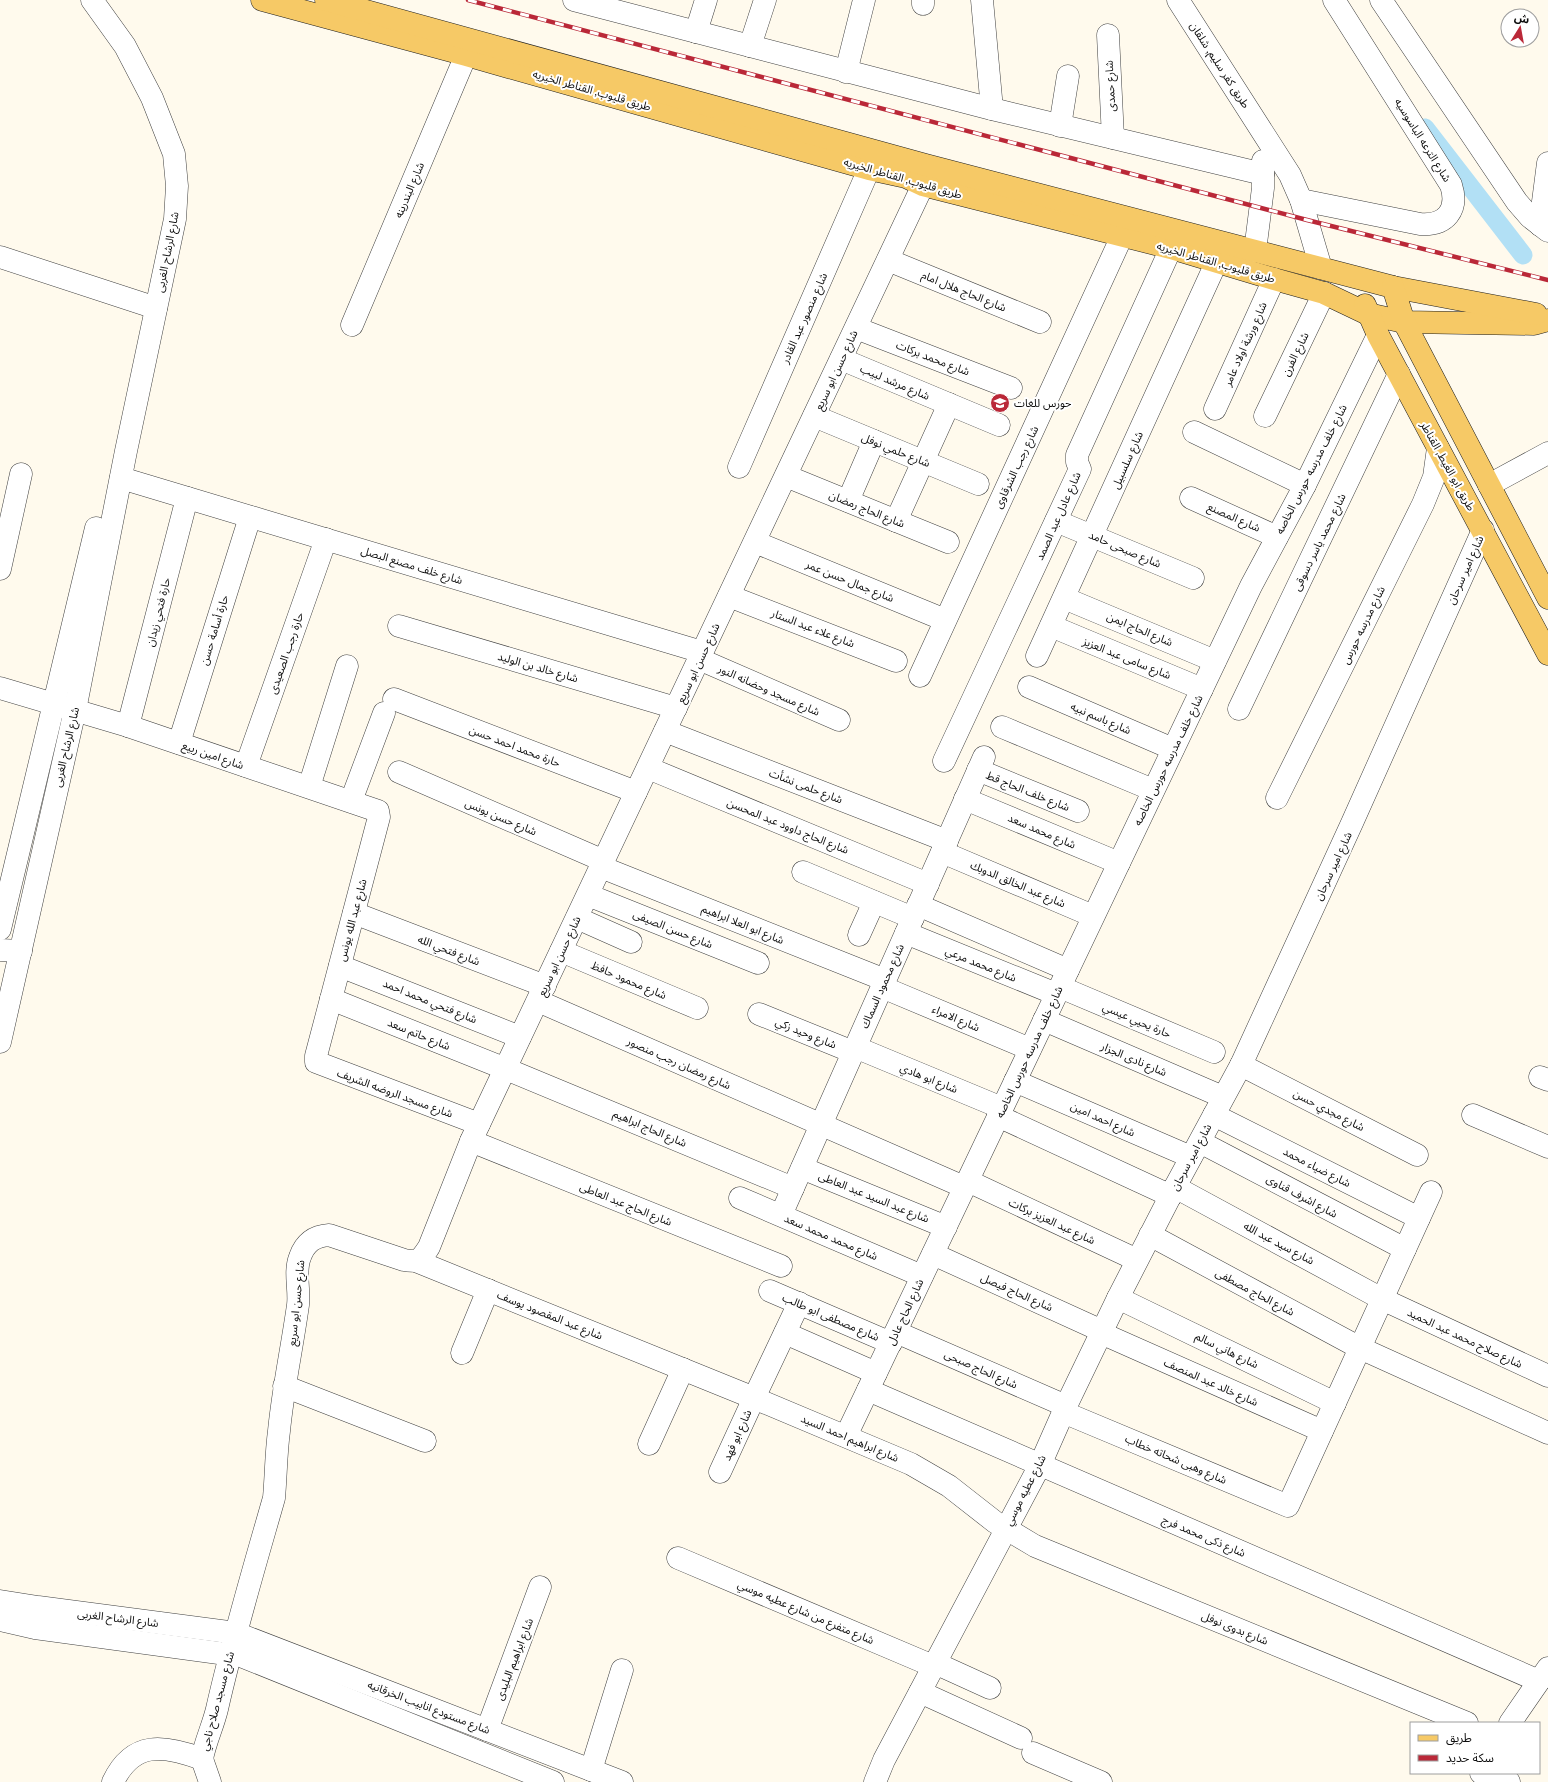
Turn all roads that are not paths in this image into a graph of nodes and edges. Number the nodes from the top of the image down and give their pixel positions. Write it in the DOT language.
graph roads {
  1 [pos="92,0"];
  2 [pos="262,0"];
  3 [pos="326,0"];
  4 [pos="574,0"];
  5 [pos="706,0"];
  6 [pos="765,0"];
  7 [pos="864,0"];
  8 [pos="982,0"];
  9 [pos="1178,0"];
  10 [pos="1334,0"];
  11 [pos="1381,0"];
  12 [pos="643,9"];
  13 [pos="696,32"];
  14 [pos="1108,35"];
  15 [pos="750,46"];
  16 [pos="466,55"];
  17 [pos="846,72"];
  18 [pos="1068,76"];
  19 [pos="992,109"];
  20 [pos="1060,126"];
  21 [pos="1261,130"];
  22 [pos="1113,138"];
  23 [pos="1548,163"];
  24 [pos="869,169"];
  25 [pos="1263,174"];
  26 [pos="923,185"];
  27 [pos="1302,200"];
  28 [pos="1544,228"];
  29 [pos="1122,236"];
  30 [pos="1171,248"];
  31 [pos="1254,250"];
  32 [pos="0,257"];
  33 [pos="888,260"];
  34 [pos="1216,262"];
  35 [pos="1321,268"];
  36 [pos="1354,276"];
  37 [pos="1274,279"];
  38 [pos="1393,287"];
  39 [pos="1324,293"];
  40 [pos="156,308"];
  41 [pos="1368,314"];
  42 [pos="1548,319"];
  43 [pos="1040,322"];
  44 [pos="1404,322"];
  45 [pos="352,325"];
  46 [pos="856,328"];
  47 [pos="1378,335"];
  48 [pos="841,359"];
  49 [pos="1399,374"];
  50 [pos="1011,388"];
  51 [pos="949,404"];
  52 [pos="1215,410"];
  53 [pos="814,416"];
  54 [pos="1265,416"];
  55 [pos="999,425"];
  56 [pos="1194,432"];
  57 [pos="874,441"];
  58 [pos="1438,448"];
  59 [pos="126,450"];
  60 [pos="1548,453"];
  61 [pos="923,461"];
  62 [pos="739,467"];
  63 [pos="21,474"];
  64 [pos="786,476"];
  65 [pos="121,478"];
  66 [pos="978,484"];
  67 [pos="1305,485"];
  68 [pos="1489,485"];
  69 [pos="187,498"];
  70 [pos="1191,498"];
  71 [pos="848,501"];
  72 [pos="250,517"];
  73 [pos="896,520"];
  74 [pos="1056,521"];
  75 [pos="1483,530"];
  76 [pos="1093,536"];
  77 [pos="1277,537"];
  78 [pos="326,539"];
  79 [pos="755,542"];
  80 [pos="948,542"];
  81 [pos="0,568"];
  82 [pos="1193,578"];
  83 [pos="729,596"];
  84 [pos="1064,598"];
  85 [pos="1548,598"];
  86 [pos="945,620"];
  87 [pos="399,626"];
  88 [pos="1051,626"];
  89 [pos="1548,654"];
  90 [pos="701,656"];
  91 [pos="1037,656"];
  92 [pos="896,661"];
  93 [pos="1215,661"];
  94 [pos="347,666"];
  95 [pos="920,676"];
  96 [pos="0,688"];
  97 [pos="1029,688"];
  98 [pos="1202,689"];
  99 [pos="65,707"];
  100 [pos="676,708"];
  101 [pos="1239,709"];
  102 [pos="838,720"];
  103 [pos="128,726"];
  104 [pos="1002,727"];
  105 [pos="665,731"];
  106 [pos="179,743"];
  107 [pos="1173,750"];
  108 [pos="944,761"];
  109 [pos="41,763"];
  110 [pos="981,764"];
  111 [pos="246,766"];
  112 [pos="62,768"];
  113 [pos="648,768"];
  114 [pos="399,772"];
  115 [pos="309,787"];
  116 [pos="1153,790"];
  117 [pos="636,792"];
  118 [pos="1277,798"];
  119 [pos="965,799"];
  120 [pos="351,801"];
  121 [pos="1078,811"];
  122 [pos="944,846"];
  123 [pos="1119,862"];
  124 [pos="603,864"];
  125 [pos="803,872"];
  126 [pos="928,884"];
  127 [pos="588,895"];
  128 [pos="874,902"];
  129 [pos="354,913"];
  130 [pos="1093,916"];
  131 [pos="577,918"];
  132 [pos="912,919"];
  133 [pos="0,929"];
  134 [pos="859,935"];
  135 [pos="631,942"];
  136 [pos="10,950"];
  137 [pos="561,951"];
  138 [pos="758,964"];
  139 [pos="340,966"];
  140 [pos="883,984"];
  141 [pos="1061,984"];
  142 [pos="541,993"];
  143 [pos="331,999"];
  144 [pos="697,1008"];
  145 [pos="759,1014"];
  146 [pos="1044,1020"];
  147 [pos="520,1037"];
  148 [pos="0,1042"];
  149 [pos="1030,1049"];
  150 [pos="854,1050"];
  151 [pos="1214,1052"];
  152 [pos="316,1056"];
  153 [pos="1241,1065"];
  154 [pos="506,1069"];
  155 [pos="1015,1081"];
  156 [pos="1219,1106"];
  157 [pos="1000,1112"];
  158 [pos="1473,1115"];
  159 [pos="821,1125"];
  160 [pos="475,1133"];
  161 [pos="1548,1146"];
  162 [pos="1195,1150"];
  163 [pos="1417,1155"];
  164 [pos="802,1168"];
  165 [pos="966,1184"];
  166 [pos="793,1188"];
  167 [pos="1173,1192"];
  168 [pos="1431,1192"];
  169 [pos="740,1198"];
  170 [pos="781,1215"];
  171 [pos="1419,1218"];
  172 [pos="946,1227"];
  173 [pos="1150,1235"];
  174 [pos="1405,1249"];
  175 [pos="933,1254"];
  176 [pos="1137,1260"];
  177 [pos="416,1261"];
  178 [pos="781,1266"];
  179 [pos="922,1276"];
  180 [pos="488,1290"];
  181 [pos="770,1291"];
  182 [pos="1118,1298"];
  183 [pos="1382,1299"];
  184 [pos="799,1303"];
  185 [pos="1101,1332"];
  186 [pos="785,1333"];
  187 [pos="893,1337"];
  188 [pos="1360,1348"];
  189 [pos="462,1353"];
  190 [pos="683,1369"];
  191 [pos="1548,1376"];
  192 [pos="872,1382"];
  193 [pos="284,1386"];
  194 [pos="754,1398"];
  195 [pos="1335,1403"];
  196 [pos="1064,1409"];
  197 [pos="1322,1431"];
  198 [pos="1548,1433"];
  199 [pos="846,1436"];
  200 [pos="425,1441"];
  201 [pos="649,1444"];
  202 [pos="1040,1465"];
  203 [pos="720,1472"];
  204 [pos="1006,1529"];
  205 [pos="678,1558"];
  206 [pos="540,1587"];
  207 [pos="0,1600"];
  208 [pos="0,1620"];
  209 [pos="236,1633"];
  210 [pos="229,1654"];
  211 [pos="934,1665"];
  212 [pos="622,1670"];
  213 [pos="1545,1672"];
  214 [pos="990,1688"];
  215 [pos="920,1692"];
  216 [pos="1465,1722"];
  217 [pos="1511,1722"];
  218 [pos="487,1730"];
  219 [pos="202,1759"];
  220 [pos="591,1770"];
  221 [pos="1484,1774"];
  222 [pos="113,1782"];
  223 [pos="210,1782"];
  224 [pos="553,1782"];
  225 [pos="622,1782"];
  226 [pos="875,1782"];
  227 [pos="1101,1782"];
  228 [pos="1509,1782"];
  1 -- 40 [label="street, شارع الرشاح الغربى"];
  2 -- 16 [label="main road, طريق قليوب, القناطر الخيريه"];
  3 -- 31 [label="main road, طريق قليوب, القناطر الخيريه"];
  4 -- 12 [label="street"];
  5 -- 13 [label="street"];
  6 -- 15 [label="street"];
  7 -- 17 [label="street"];
  8 -- 19 [label="street"];
  9 -- 21 [label="street, طريق كفر سليم, شلقان"];
  10 -- 27 [label="street, شارع الترعه الباسوسيه"];
  11 -- 28 [label="street"];
  12 -- 13 [label="street"];
  13 -- 15 [label="street"];
  14 -- 22 [label="street, شارع حمدى"];
  15 -- 17 [label="street"];
  16 -- 24 [label="main road, طريق قليوب, القناطر الخيريه"];
  16 -- 45 [label="street, شارع البندرينه"];
  17 -- 19 [label="street"];
  18 -- 20 [label="street"];
  19 -- 20 [label="street"];
  20 -- 22 [label="street"];
  21 -- 25 [label="street, طريق كفر سليم, شلقان"];
  21 -- 27 [label="street, طريق كفر سليم, شلقان"];
  22 -- 25 [label="street"];
  23 -- 28 [label="street"];
  24 -- 26 [label="main road, طريق قليوب, القناطر الخيريه"];
  24 -- 62 [label="street, شارع منصور عبد القادر"];
  25 -- 31 [label="street, طريق كفر سليم, شلقان"];
  26 -- 29 [label="main road, طريق قليوب, القناطر الخيريه"];
  26 -- 33 [label="street, شارع حسن ابو سريع"];
  27 -- 35 [label="street, طريق كفر سليم, شلقان"];
  29 -- 30 [label="main road, طريق قليوب, القناطر الخيريه"];
  29 -- 86 [label="street, شارع رجب الشرقاوى"];
  30 -- 34 [label="main road, طريق قليوب, القناطر الخيريه"];
  30 -- 74 [label="street, شارع عادل عبد الصمد"];
  31 -- 35 [label="main road, طريق قليوب, القناطر الخيريه"];
  32 -- 40 [label="street"];
  33 -- 43 [label="street, شارع الحاج هلال امام"];
  33 -- 46 [label="street, شارع حسن ابو سريع"];
  34 -- 37 [label="main road, طريق قليوب, القناطر الخيريه"];
  34 -- 76 [label="street, شارع سلسبيل"];
  35 -- 36 [label="main road, طريق قليوب, القناطر الخيريه"];
  36 -- 38 [label="main road, طريق قليوب, القناطر الخيريه"];
  36 -- 41 [label="main road, طريق ابو الغيط, القناطر"];
  37 -- 39 [label="main road, طريق قليوب, القناطر الخيريه"];
  37 -- 52 [label="street, شارع ورشة اولاد عامر"];
  38 -- 42 [label="main road, طريق قليوب, القناطر الخيريه"];
  38 -- 44 [label="main road"];
  39 -- 41 [label="main road, طريق قليوب, القناطر الخيريه"];
  39 -- 54 [label="street, شارع الفرن"];
  40 -- 59 [label="street, شارع الرشاح الغربى"];
  41 -- 44 [label="main road, طريق قليوب, القناطر الخيريه"];
  41 -- 47 [label="main road, طريق ابو الغيط, القناطر"];
  42 -- 44 [label="main road, طريق قليوب, القناطر الخيريه"];
  44 -- 68 [label="main road"];
  46 -- 48 [label="street, شارع حسن ابو سريع"];
  46 -- 50 [label="street, شارع محمد بركات"];
  47 -- 49 [label="main road, طريق ابو الغيط, القناطر"];
  47 -- 67 [label="street, شارع خلف مدرسه حورس الخاصه"];
  48 -- 51 [label="street, شارع مرشد لبيب"];
  48 -- 53 [label="street, شارع حسن ابو سريع"];
  49 -- 58 [label="main road, طريق ابو الغيط, القناطر"];
  49 -- 101 [label="street, شارع محمد ياسر دسوقى"];
  51 -- 55 [label="street, شارع مرشد لبيب"];
  51 -- 61 [label="street"];
  53 -- 57 [label="street, شارع حلمي نوفل"];
  53 -- 64 [label="street, شارع حسن ابو سريع"];
  56 -- 67 [label="street"];
  57 -- 61 [label="street, شارع حلمي نوفل"];
  57 -- 71 [label="street"];
  58 -- 75 [label="main road, طريق ابو الغيط, القناطر"];
  58 -- 118 [label="street, شارع مدرسه حورس"];
  59 -- 65 [label="street, شارع الرشاح الغربى"];
  59 -- 99 [label="street, شارع الرشاح الغربى"];
  60 -- 68 [label="street"];
  61 -- 66 [label="street, شارع حلمي نوفل"];
  61 -- 73 [label="street"];
  63 -- 81 [label="street"];
  64 -- 71 [label="street, شارع الحاج رمضان"];
  64 -- 79 [label="street, شارع حسن ابو سريع"];
  65 -- 69 [label="street, شارع خلف مصنع البصل"];
  65 -- 99 [label="street, شارع الرشاح الغربى"];
  67 -- 77 [label="street, شارع خلف مدرسه حورس الخاصه"];
  68 -- 85 [label="main road"];
  69 -- 72 [label="street, شارع خلف مصنع البصل"];
  69 -- 103 [label="street, حارة فتحي زيدان"];
  70 -- 77 [label="street, شارع المصنع"];
  71 -- 73 [label="street, شارع الحاج رمضان"];
  72 -- 78 [label="street, شارع خلف مصنع البصل"];
  72 -- 106 [label="street, حارة أسامة حسن"];
  73 -- 80 [label="street, شارع الحاج رمضان"];
  74 -- 76 [label="street, شارع صبحى حامد"];
  74 -- 108 [label="street, شارع عادل عبد الصمد"];
  75 -- 89 [label="main road, طريق ابو الغيط, القناطر"];
  75 -- 153 [label="street, شارع امير سرحان"];
  76 -- 82 [label="street, شارع صبحى حامد"];
  76 -- 84 [label="street, شارع سلسبيل"];
  77 -- 93 [label="street, شارع خلف مدرسه حورس الخاصه"];
  78 -- 90 [label="street, شارع خلف مصنع البصل"];
  78 -- 111 [label="street, حارة رجب الصعيدى"];
  79 -- 83 [label="street, شارع حسن ابو سريع"];
  79 -- 86 [label="street, شارع جمال حسن عمر"];
  83 -- 90 [label="street, شارع حسن ابو سريع"];
  83 -- 92 [label="street, شارع علاء عبد الستار"];
  84 -- 88 [label="street, شارع سلسبيل"];
  84 -- 93 [label="street, شارع الحاج ايمن"];
  86 -- 95 [label="street, شارع رجب الشرقاوى"];
  87 -- 100 [label="street, شارع خالد بن الوليد"];
  88 -- 91 [label="street, شارع سلسبيل"];
  88 -- 98 [label="street, شارع سامى عبد العزيز"];
  90 -- 100 [label="street, شارع حسن ابو سريع"];
  90 -- 102 [label="street, شارع مسجد وحضانه النور"];
  93 -- 98 [label="street, شارع خلف مدرسه حورس الخاصه"];
  94 -- 115 [label="street"];
  96 -- 99 [label="street, شارع امين ربيع"];
  97 -- 107 [label="street, شارع باسم نبيه"];
  98 -- 107 [label="street, شارع خلف مدرسه حورس الخاصه"];
  99 -- 103 [label="street, شارع امين ربيع"];
  99 -- 109 [label="street, شارع الرشاح الغربى"];
  99 -- 112 [label="street, شارع الرشاح الغربى"];
  100 -- 105 [label="street, شارع حسن ابو سريع"];
  103 -- 106 [label="street, شارع امين ربيع"];
  104 -- 116 [label="street"];
  105 -- 113 [label="street, شارع حسن ابو سريع"];
  105 -- 122 [label="street, شارع حلمى نشأت"];
  106 -- 111 [label="street, شارع امين ربيع"];
  107 -- 116 [label="street, شارع خلف مدرسه حورس الخاصه"];
  109 -- 112 [label="street"];
  109 -- 133 [label="street, شارع الرشاح الغربى"];
  110 -- 119 [label="street, شارع محمود السماك"];
  110 -- 121 [label="street, شارع خلف الحاج قط"];
  111 -- 115 [label="street, شارع امين ربيع"];
  112 -- 136 [label="street, شارع الرشاح الغربى"];
  113 -- 117 [label="street, شارع حسن ابو سريع"];
  113 -- 126 [label="street, شارع الحاج داوود عبد المحسن"];
  114 -- 124 [label="street, شارع حسن يونس"];
  115 -- 120 [label="street, شارع امين ربيع"];
  116 -- 123 [label="street, شارع خلف مدرسه حورس الخاصه"];
  117 -- 120 [label="street, حارة محمد احمد حسن"];
  117 -- 124 [label="street, شارع حسن ابو سريع"];
  119 -- 122 [label="street, شارع محمود السماك"];
  119 -- 123 [label="street, شارع محمد سعد"];
  120 -- 129 [label="street, شارع عبد الله يونس"];
  122 -- 126 [label="street, شارع محمود السماك"];
  122 -- 130 [label="street, شارع عبد الخالق الدوبك"];
  123 -- 130 [label="street, شارع خلف مدرسه حورس الخاصه"];
  124 -- 127 [label="street, شارع حسن ابو سريع"];
  124 -- 140 [label="street, شارع ابو العلا ابراهيم"];
  125 -- 128 [label="street"];
  126 -- 132 [label="street, شارع محمود السماك"];
  127 -- 131 [label="street, شارع حسن ابو سريع"];
  127 -- 138 [label="street, شارع حسن الصيفى"];
  128 -- 132 [label="street"];
  128 -- 134 [label="street"];
  129 -- 139 [label="street, شارع عبد الله يونس"];
  129 -- 142 [label="street, شارع فتحي الله"];
  130 -- 141 [label="street, شارع خلف مدرسه حورس الخاصه"];
  131 -- 135 [label="street"];
  131 -- 137 [label="street, شارع حسن ابو سريع"];
  132 -- 140 [label="street, شارع محمود السماك"];
  132 -- 141 [label="street, شارع محمد مرعي"];
  132 -- 141 [label="street, حارة يحيي عيسي"];
  136 -- 148 [label="street, شارع الرشاح الغربى"];
  137 -- 142 [label="street, شارع حسن ابو سريع"];
  137 -- 144 [label="street, شارع محمود حافظ"];
  139 -- 143 [label="street, شارع عبد الله يونس"];
  139 -- 147 [label="street, شارع فتحي محمد احمد"];
  140 -- 149 [label="street, شارع الامراء"];
  140 -- 150 [label="street, شارع محمود السماك"];
  141 -- 146 [label="street, شارع خلف مدرسه حورس الخاصه"];
  141 -- 151 [label="street, حارة يحيي عيسي"];
  142 -- 147 [label="street, شارع حسن ابو سريع"];
  142 -- 159 [label="street, شارع رمضان رجب منصور"];
  143 -- 152 [label="street, شارع عبد الله يونس"];
  143 -- 154 [label="street, شارع حاتم سعد"];
  145 -- 150 [label="street, شارع وحيد زكي"];
  146 -- 149 [label="street, شارع خلف مدرسه حورس الخاصه"];
  146 -- 156 [label="street, شارع نادى الجزار"];
  147 -- 154 [label="street, شارع حسن ابو سريع"];
  149 -- 155 [label="street, شارع خلف مدرسه حورس الخاصه"];
  150 -- 157 [label="street, شارع ابو هادي"];
  150 -- 159 [label="street, شارع محمود السماك"];
  152 -- 160 [label="street, شارع مسجد الروضه الشريف"];
  153 -- 156 [label="street, شارع امير سرحان"];
  153 -- 163 [label="street, شارع مجدي حسن"];
  154 -- 160 [label="street, شارع حسن ابو سريع"];
  154 -- 166 [label="street, شارع الحاج ابراهيم"];
  155 -- 157 [label="street, شارع خلف مدرسه حورس الخاصه"];
  155 -- 162 [label="street, شارع احمد امين"];
  156 -- 162 [label="street, شارع امير سرحان"];
  156 -- 171 [label="street, شارع ضياء محمد"];
  157 -- 165 [label="street, شارع خلف مدرسه حورس الخاصه"];
  157 -- 167 [label="street, شارع ابو هادي"];
  158 -- 161 [label="street"];
  159 -- 164 [label="street, شارع محمود السماك"];
  159 -- 165 [label="street, شارع عبد العزيز بركات"];
  160 -- 177 [label="street, شارع حسن ابو سريع"];
  160 -- 178 [label="street, شارع الحاج عبد العاطى"];
  162 -- 167 [label="street, شارع امير سرحان"];
  162 -- 174 [label="street, شارع اشرف قناوى"];
  164 -- 166 [label="street, شارع محمود السماك"];
  164 -- 172 [label="street, شارع عبد السيد عبد العاطى"];
  165 -- 172 [label="street, شارع الحاج عادل"];
  165 -- 176 [label="street, شارع عبد العزيز بركات"];
  166 -- 170 [label="street, شارع محمود السماك"];
  167 -- 173 [label="street, شارع عطيه موسي"];
  167 -- 183 [label="street, شارع سيد عبد الله"];
  168 -- 171 [label="street"];
  169 -- 170 [label="street, شارع محمد محمد سعد"];
  170 -- 179 [label="street, شارع محمد محمد سعد"];
  171 -- 174 [label="street"];
  172 -- 175 [label="street, شارع الحاج عادل"];
  173 -- 176 [label="street, شارع عطيه موسي"];
  173 -- 188 [label="street, شارع الحاج مصطفى"];
  174 -- 183 [label="street"];
  175 -- 179 [label="street, شارع الحاج عادل"];
  175 -- 185 [label="street, شارع الحاج فيصل"];
  176 -- 182 [label="street, شارع عطيه موسي"];
  177 -- 180 [label="street, شارع عبد المقصود يوسف"];
  177 -- 193 [label="street, شارع حسن ابو سريع"];
  179 -- 187 [label="street, شارع الحاج عادل"];
  180 -- 189 [label="street"];
  180 -- 190 [label="street, شارع عبد المقصود يوسف"];
  181 -- 184 [label="street, شارع مصطفى ابو طالب"];
  182 -- 185 [label="street, شارع عطيه موسي"];
  182 -- 195 [label="street, شارع هاني سالم"];
  183 -- 188 [label="street"];
  183 -- 191 [label="street, شارع صلاح محمد عبد الحميد"];
  184 -- 186 [label="street, شارع ابو فهد"];
  184 -- 187 [label="street, شارع مصطفى ابو طالب"];
  185 -- 196 [label="street, شارع عطيه موسي"];
  185 -- 197 [label="street, شارع خالد عبد المنصف"];
  186 -- 192 [label="street, شارع ذكى محمد فرج"];
  186 -- 194 [label="street, شارع ابو فهد"];
  187 -- 192 [label="street, شارع الحاج عادل"];
  187 -- 196 [label="street, شارع الحاج صبحى"];
  188 -- 195 [label="street"];
  188 -- 198 [label="street, شارع الحاج مصطفى"];
  190 -- 194 [label="street, شارع ابراهيم احمد السيد"];
  190 -- 201 [label="street"];
  192 -- 199 [label="street, شارع الحاج عادل"];
  192 -- 202 [label="street, شارع ذكى محمد فرج"];
  193 -- 200 [label="street"];
  193 -- 209 [label="street, شارع حسن ابو سريع"];
  194 -- 199 [label="street, شارع ابراهيم احمد السيد"];
  194 -- 203 [label="street, شارع ابو فهد"];
  195 -- 197 [label="street"];
  196 -- 197 [label="street, شارع وهبى شحاته خطاب"];
  196 -- 202 [label="street, شارع عطيه موسي"];
  199 -- 204 [label="street, شارع ابراهيم احمد السيد"];
  202 -- 204 [label="street, شارع عطيه موسي"];
  202 -- 213 [label="street, شارع ذكى محمد فرج"];
  204 -- 211 [label="street, شارع عطيه موسي"];
  204 -- 216 [label="street, شارع بدوى نوفل"];
  205 -- 211 [label="street, شارع متفرع من شارع عطيه موسي"];
  206 -- 218 [label="street, شارع ابراهيم البليدى"];
  207 -- 209 [label="street, شارع الرشاح الغربى"];
  208 -- 210 [label="street, شارع الرشاح الغربى"];
  209 -- 210 [label="street, شارع مسجد صلاح ناجي"];
  209 -- 218 [label="street, شارع مستودع انابيب الخرقانيه"];
  210 -- 219 [label="street, شارع مسجد صلاح ناجي"];
  210 -- 224 [label="street, شارع مستودع انابيب الخرقانيه"];
  211 -- 214 [label="street, شارع متفرع من شارع عطيه موسي"];
  211 -- 215 [label="street, شارع عطيه موسي"];
  212 -- 220 [label="street"];
  213 -- 217 [label="street"];
  215 -- 226 [label="street, شارع عطيه موسي"];
  215 -- 227 [label="street"];
  218 -- 220 [label="street, شارع مستودع انابيب الخرقانيه"];
  219 -- 222 [label="street, شارع مسجد صلاح ناجي"];
  219 -- 223 [label="street"];
  220 -- 225 [label="street, شارع مستودع انابيب الخرقانيه"];
  221 -- 228 [label="street"];
}
